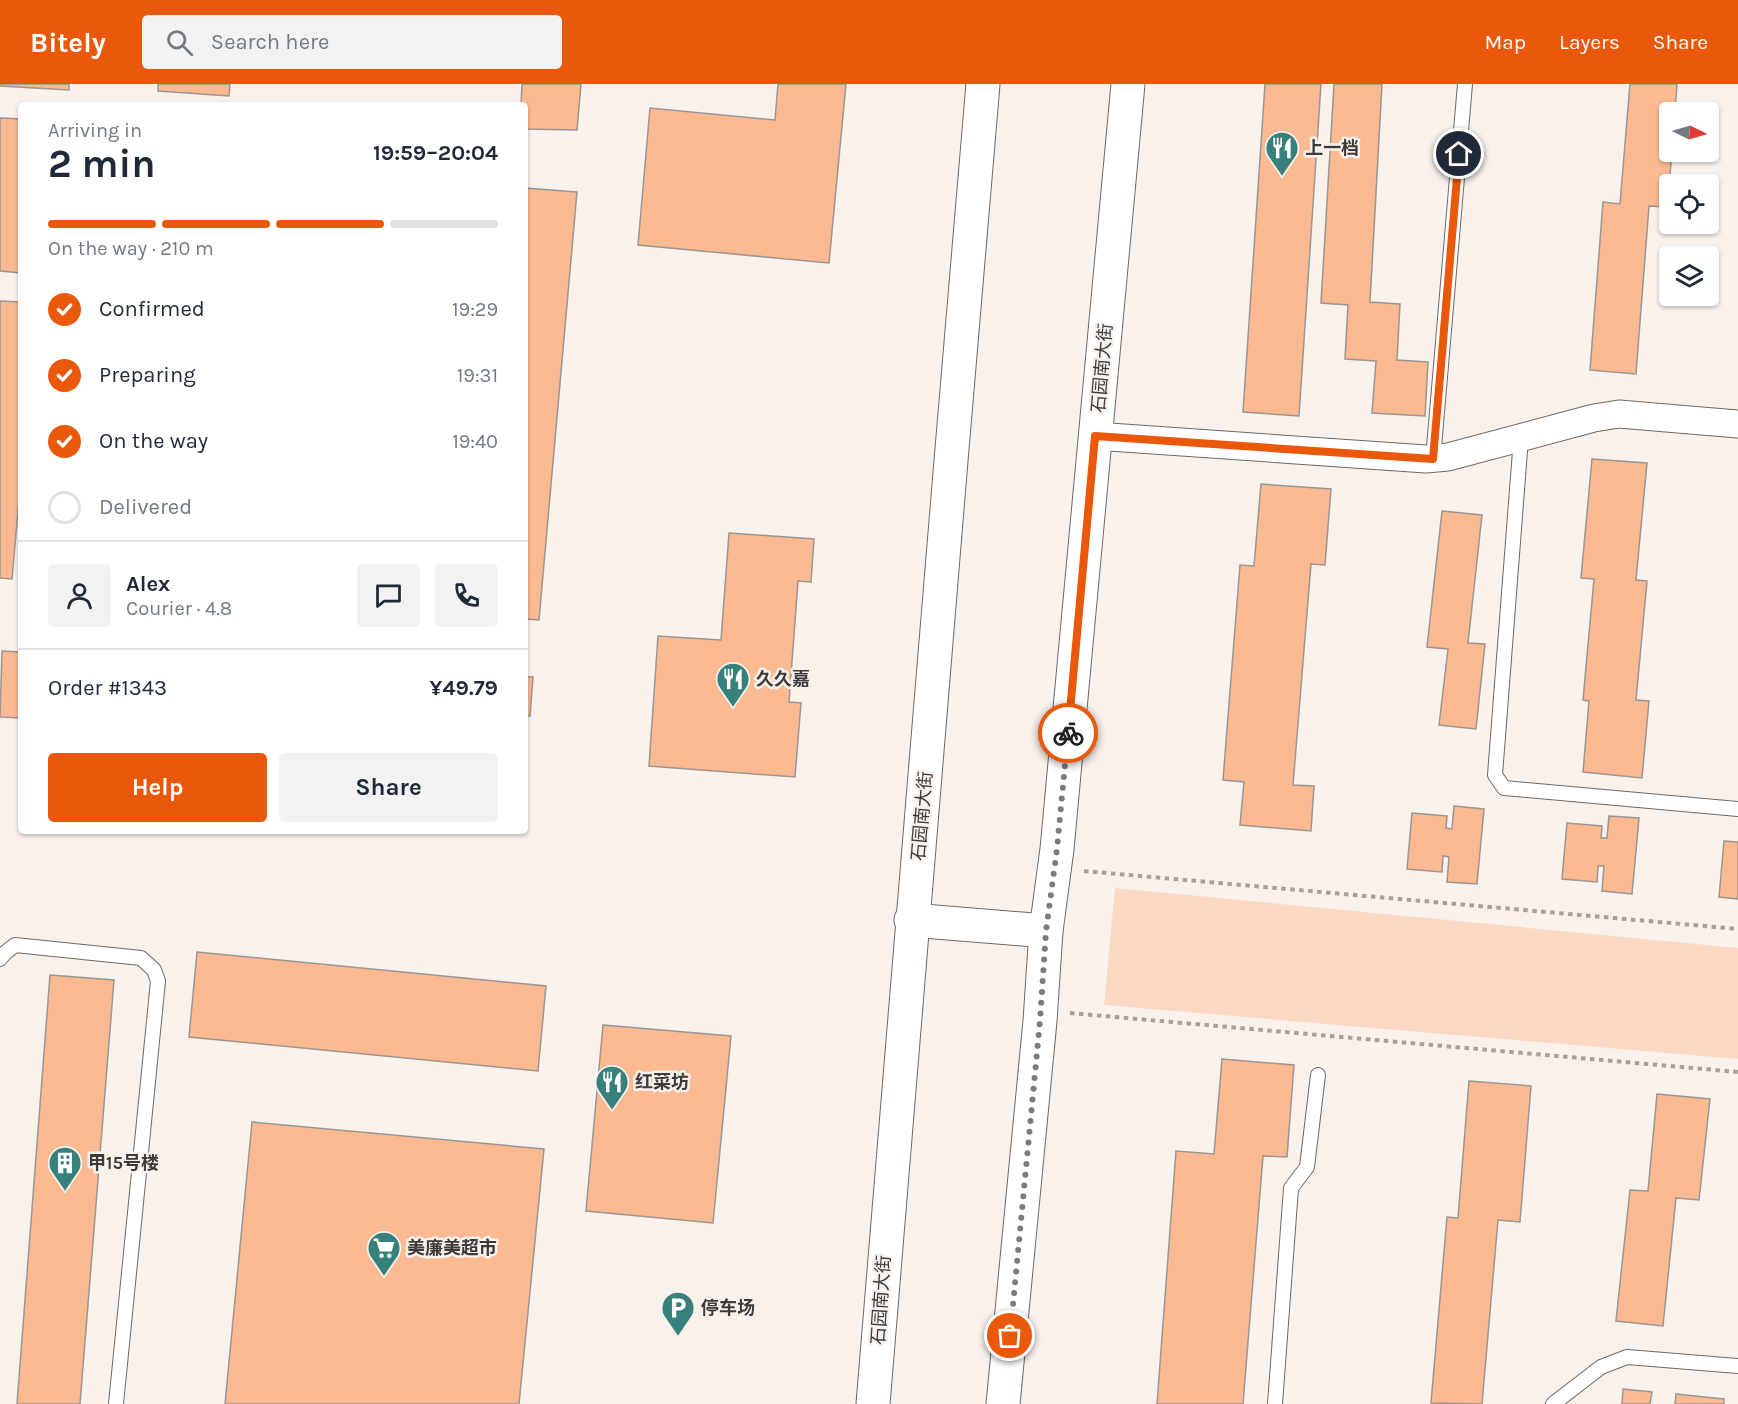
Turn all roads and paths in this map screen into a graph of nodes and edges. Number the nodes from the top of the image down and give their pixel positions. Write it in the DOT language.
graph roads {
  1 [pos="983,84"];
  2 [pos="1128,84"];
  3 [pos="1465,84"];
  4 [pos="1738,424"];
  5 [pos="1095,436"];
  6 [pos="1521,438"];
  7 [pos="1433,459"];
  8 [pos="1738,809"];
  9 [pos="1054,868"];
  10 [pos="911,920"];
  11 [pos="1738,929"];
  12 [pos="1046,931"];
  13 [pos="0,959"];
  14 [pos="1040,1010"];
  15 [pos="1738,1072"];
  16 [pos="1318,1075"];
  17 [pos="1738,1366"];
  18 [pos="116,1404"];
  19 [pos="873,1404"];
  20 [pos="1003,1404"];
  21 [pos="1275,1404"];
  22 [pos="1552,1404"];
  1 -- 10 [label="main road, 石园南大街"];
  2 -- 5 [label="main road, 石园南大街"];
  3 -- 7 [label="lane"];
  4 -- 6 [label="street"];
  5 -- 7 [label="street"];
  5 -- 9 [label="main road, 石园南大街"];
  6 -- 7 [label="street"];
  6 -- 8 [label="lane"];
  9 -- 11 [label="path"];
  9 -- 12 [label="main road, 石园南大街"];
  10 -- 12 [label="main road"];
  10 -- 19 [label="main road, 石园南大街"];
  12 -- 14 [label="main road, 石园南大街"];
  13 -- 18 [label="lane"];
  14 -- 15 [label="path"];
  14 -- 20 [label="main road, 石园南大街"];
  16 -- 21 [label="lane"];
  17 -- 22 [label="lane"];
}
